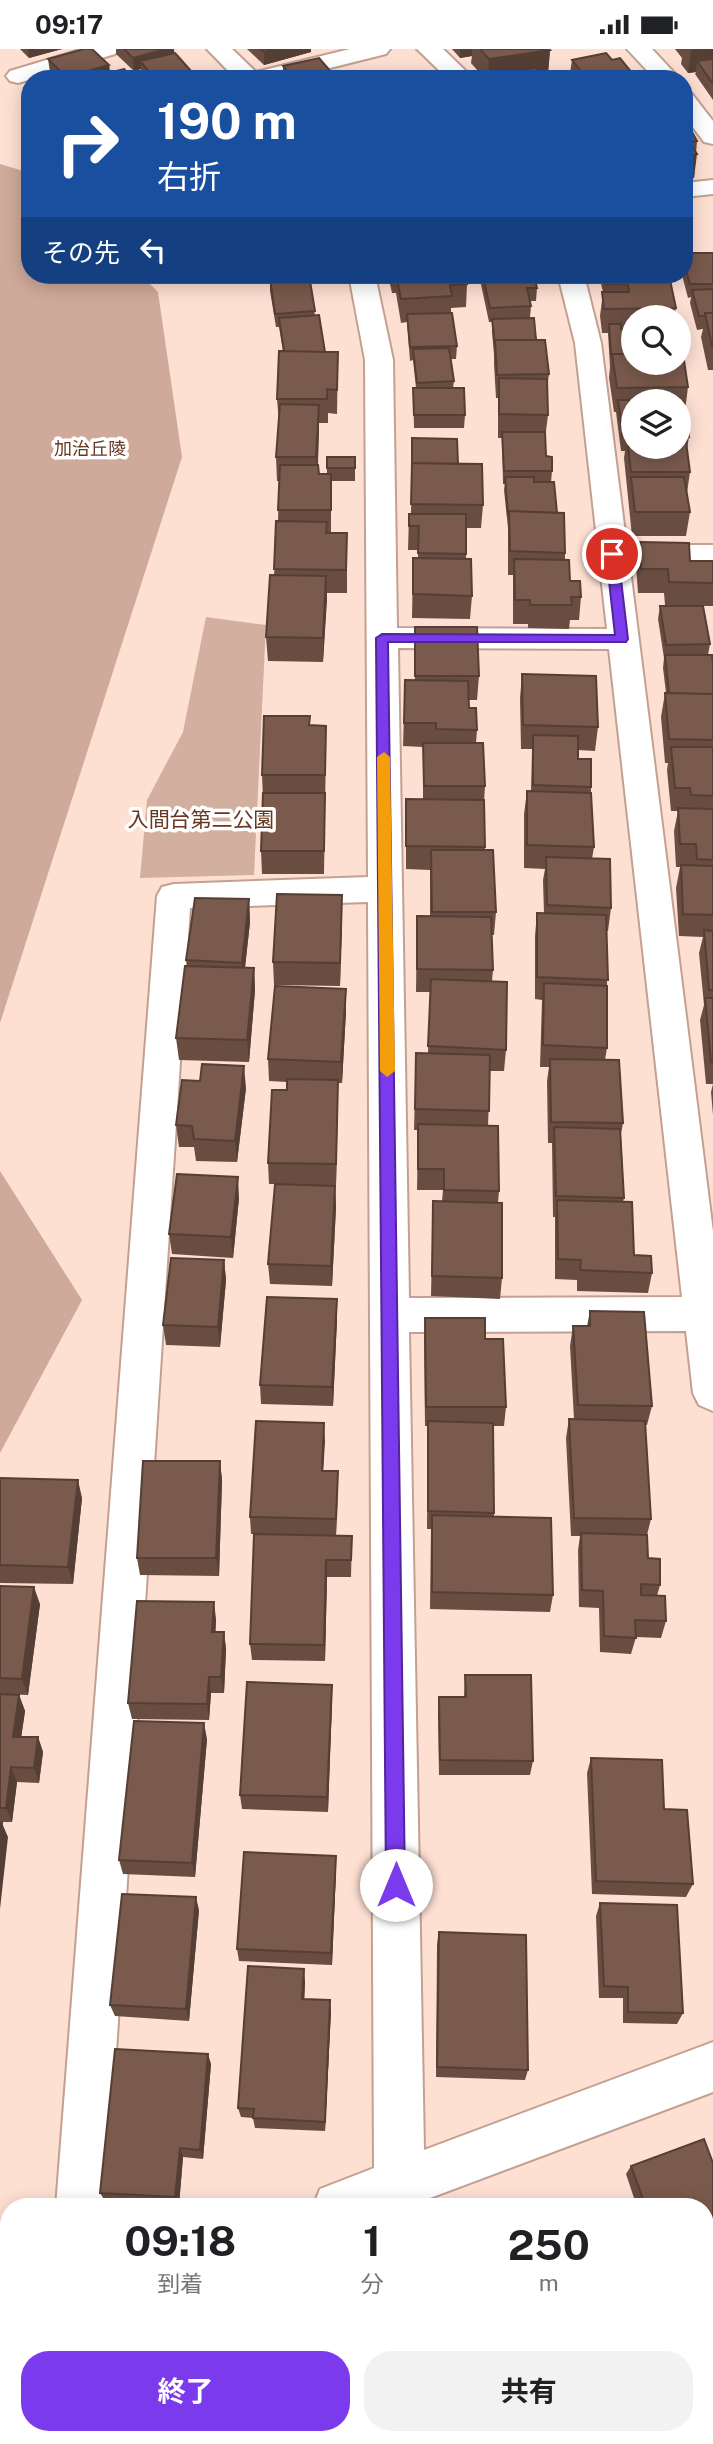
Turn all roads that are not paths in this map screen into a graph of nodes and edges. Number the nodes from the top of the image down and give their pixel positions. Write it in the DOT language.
graph roads {
  1 [pos="107,49"];
  2 [pos="219,49"];
  3 [pos="378,49"];
  4 [pos="429,49"];
  5 [pos="639,49"];
  6 [pos="0,59"];
  7 [pos="54,70"];
  8 [pos="241,70"];
  9 [pos="293,70"];
  10 [pos="452,70"];
  11 [pos="659,70"];
  12 [pos="21,79"];
  13 [pos="693,111"];
  14 [pos="713,137"];
  15 [pos="713,187"];
  16 [pos="693,189"];
  17 [pos="364,284"];
  18 [pos="573,284"];
  19 [pos="612,554"];
  20 [pos="713,554"];
  21 [pos="382,638"];
  22 [pos="622,639"];
  23 [pos="385,889"];
  24 [pos="700,1176"];
  25 [pos="704,1314"];
  26 [pos="390,1315"];
  27 [pos="713,1393"];
  28 [pos="713,2067"];
  29 [pos="399,2184"];
  30 [pos="82,2198"];
  31 [pos="362,2198"];
  1 -- 7 [label="street"];
  2 -- 8 [label="street"];
  3 -- 9 [label="street"];
  4 -- 10 [label="street"];
  5 -- 11 [label="street"];
  6 -- 12 [label="street"];
  13 -- 14 [label="street"];
  15 -- 16 [label="street"];
  17 -- 21 [label="street"];
  18 -- 19 [label="street"];
  19 -- 20 [label="street"];
  19 -- 22 [label="street"];
  21 -- 22 [label="street"];
  21 -- 23 [label="street"];
  22 -- 24 [label="street"];
  23 -- 26 [label="street"];
  23 -- 30 [label="street"];
  24 -- 25 [label="street"];
  25 -- 26 [label="street"];
  25 -- 27 [label="street"];
  26 -- 29 [label="street"];
  28 -- 29 [label="street"];
  29 -- 31 [label="street"];
}
